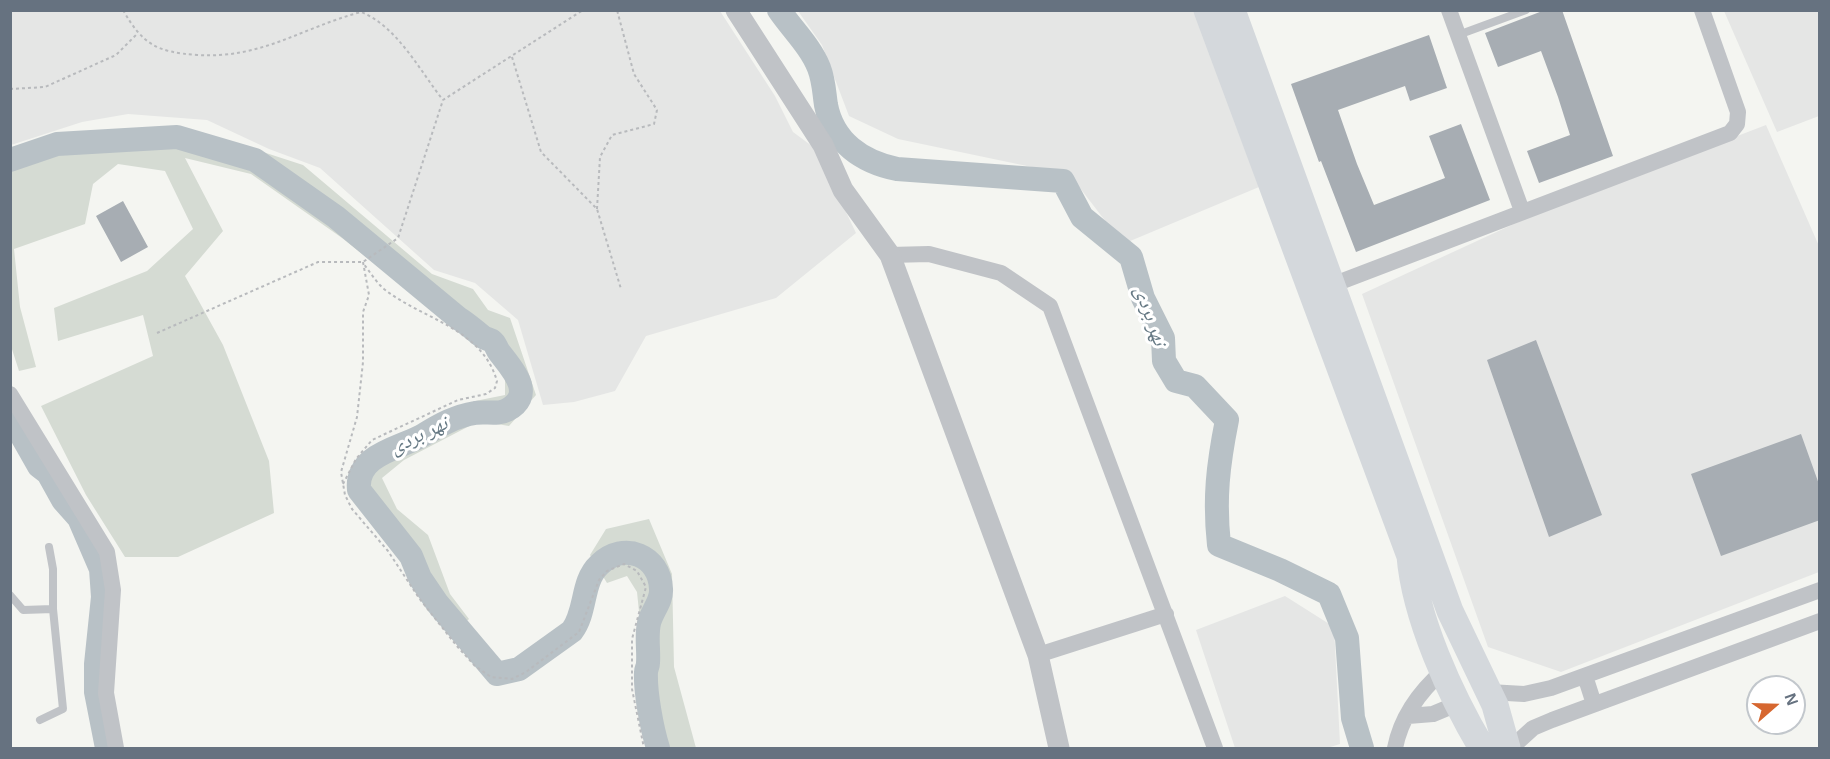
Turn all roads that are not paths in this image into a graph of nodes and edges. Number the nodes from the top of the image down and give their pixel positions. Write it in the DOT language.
graph roads {
  1 [pos="736,10"];
  2 [pos="749,10"];
  3 [pos="1208,10"];
  4 [pos="1232,10"];
  5 [pos="1449,10"];
  6 [pos="1526,10"];
  7 [pos="1702,10"];
  8 [pos="1458,35"];
  9 [pos="804,119"];
  10 [pos="1522,211"];
  11 [pos="890,255"];
  12 [pos="1332,285"];
  13 [pos="10,394"];
  14 [pos="49,547"];
  15 [pos="1820,590"];
  16 [pos="10,595"];
  17 [pos="53,609"];
  18 [pos="1166,614"];
  19 [pos="1820,621"];
  20 [pos="1038,655"];
  21 [pos="1444,670"];
  22 [pos="1585,676"];
  23 [pos="1489,692"];
  24 [pos="1457,704"];
  25 [pos="1594,704"];
  26 [pos="1408,716"];
  27 [pos="40,720"];
  28 [pos="116,748"];
  29 [pos="1059,748"];
  30 [pos="1215,748"];
  31 [pos="1395,748"];
  32 [pos="1482,748"];
  33 [pos="1509,748"];
  1 -- 9 [label="street"];
  2 -- 9 [label="street"];
  3 -- 21 [label="main road"];
  4 -- 12 [label="main road"];
  5 -- 8 [label="street"];
  6 -- 8 [label="lane"];
  7 -- 10 [label="street"];
  8 -- 10 [label="street"];
  9 -- 11 [label="street"];
  10 -- 12 [label="street"];
  11 -- 18 [label="street"];
  11 -- 20 [label="street"];
  12 -- 23 [label="main road"];
  13 -- 28 [label="street"];
  14 -- 17 [label="lane"];
  15 -- 22 [label="street"];
  16 -- 17 [label="lane"];
  17 -- 27 [label="lane"];
  18 -- 20 [label="street"];
  18 -- 30 [label="street"];
  19 -- 25 [label="street"];
  20 -- 29 [label="street"];
  21 -- 24 [label="main road"];
  21 -- 26 [label="street"];
  22 -- 23 [label="street"];
  22 -- 25 [label="street"];
  23 -- 33 [label="main road"];
  24 -- 26 [label="street"];
  24 -- 32 [label="main road"];
  25 -- 33 [label="street"];
  26 -- 31 [label="street"];
}
